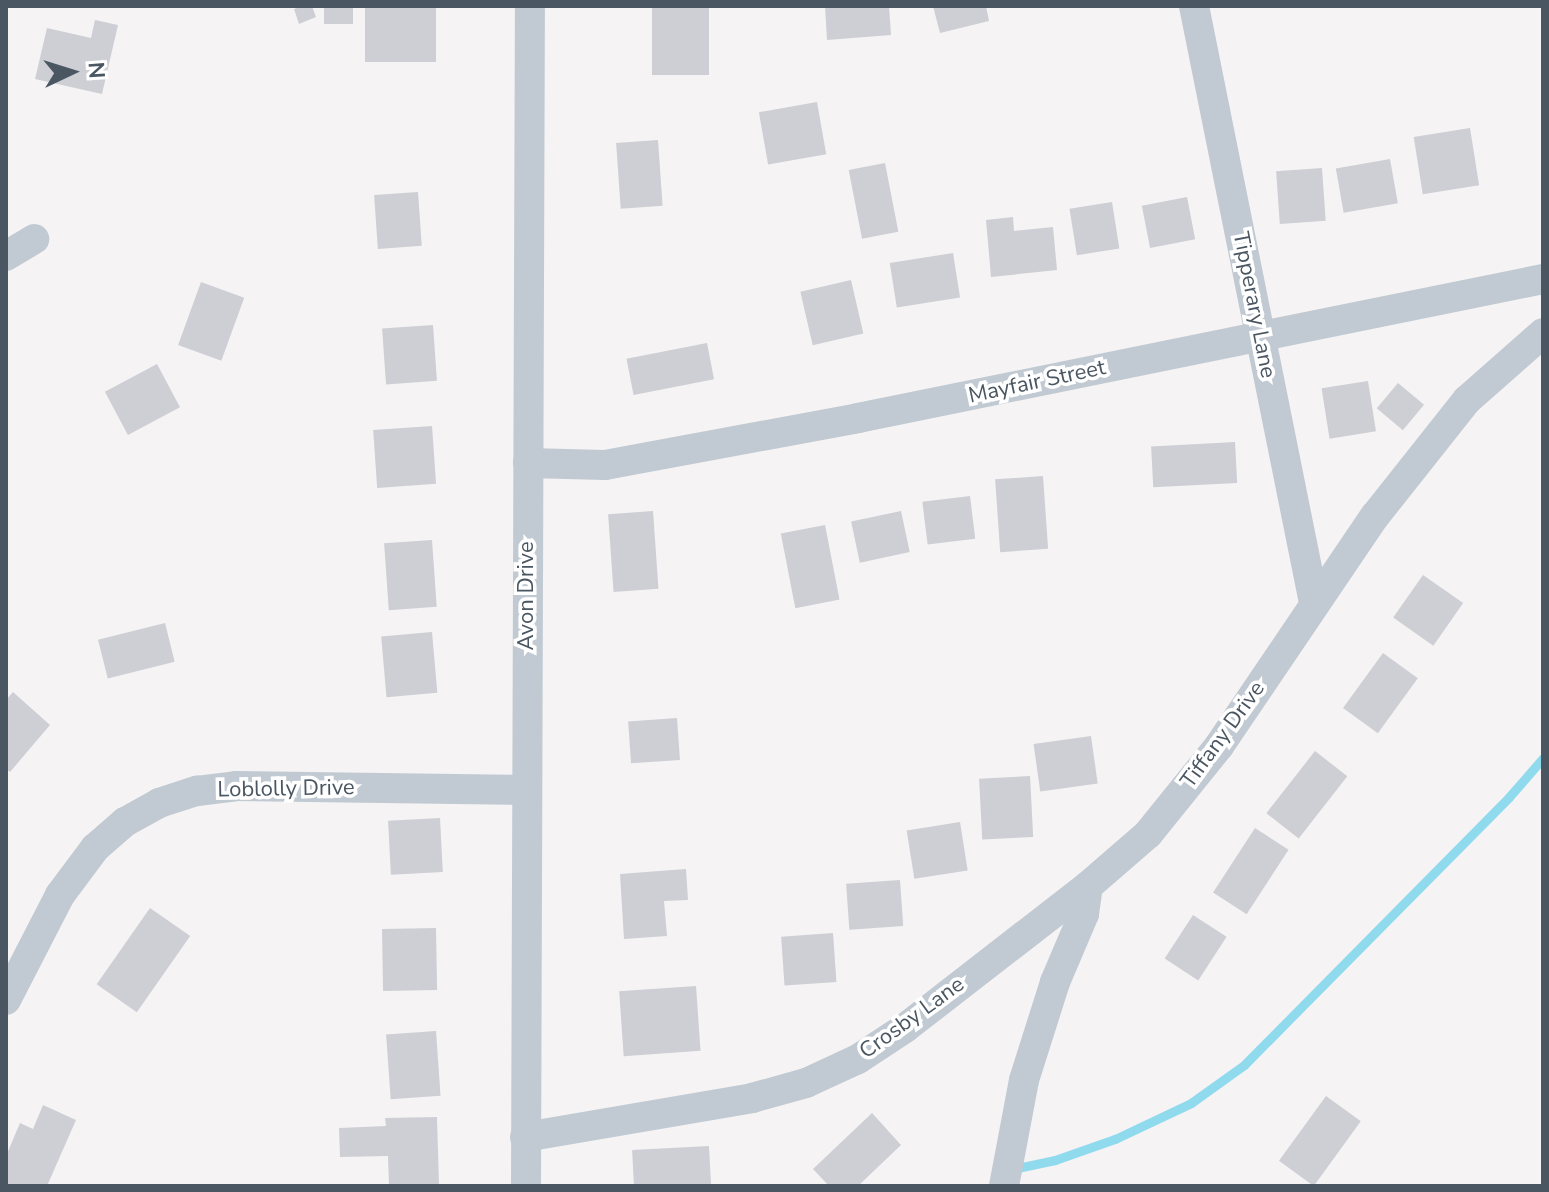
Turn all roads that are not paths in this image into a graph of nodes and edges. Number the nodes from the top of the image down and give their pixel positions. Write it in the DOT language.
graph roads {
  1 [pos="530,6"];
  2 [pos="1194,6"];
  3 [pos="34,239"];
  4 [pos="6,256"];
  5 [pos="1543,279"];
  6 [pos="1543,333"];
  7 [pos="1260,336"];
  8 [pos="528,463"];
  9 [pos="1314,603"];
  10 [pos="526,790"];
  11 [pos="1088,886"];
  12 [pos="6,1000"];
  13 [pos="525,1137"];
  14 [pos="526,1186"];
  15 [pos="1004,1186"];
  1 -- 8 [label="street, Avon Drive"];
  2 -- 7 [label="street, Tipperary Lane"];
  3 -- 4 [label="street"];
  5 -- 7 [label="street, Mayfair Street"];
  6 -- 9 [label="street, Tiffany Drive"];
  7 -- 8 [label="street, Mayfair Street"];
  7 -- 9 [label="street, Tipperary Lane"];
  8 -- 10 [label="street, Avon Drive"];
  9 -- 11 [label="street, Tiffany Drive"];
  10 -- 12 [label="street, Loblolly Drive"];
  10 -- 13 [label="street, Avon Drive"];
  11 -- 13 [label="street, Crosby Lane"];
  11 -- 15 [label="street"];
  13 -- 14 [label="street, Avon Drive"];
}
